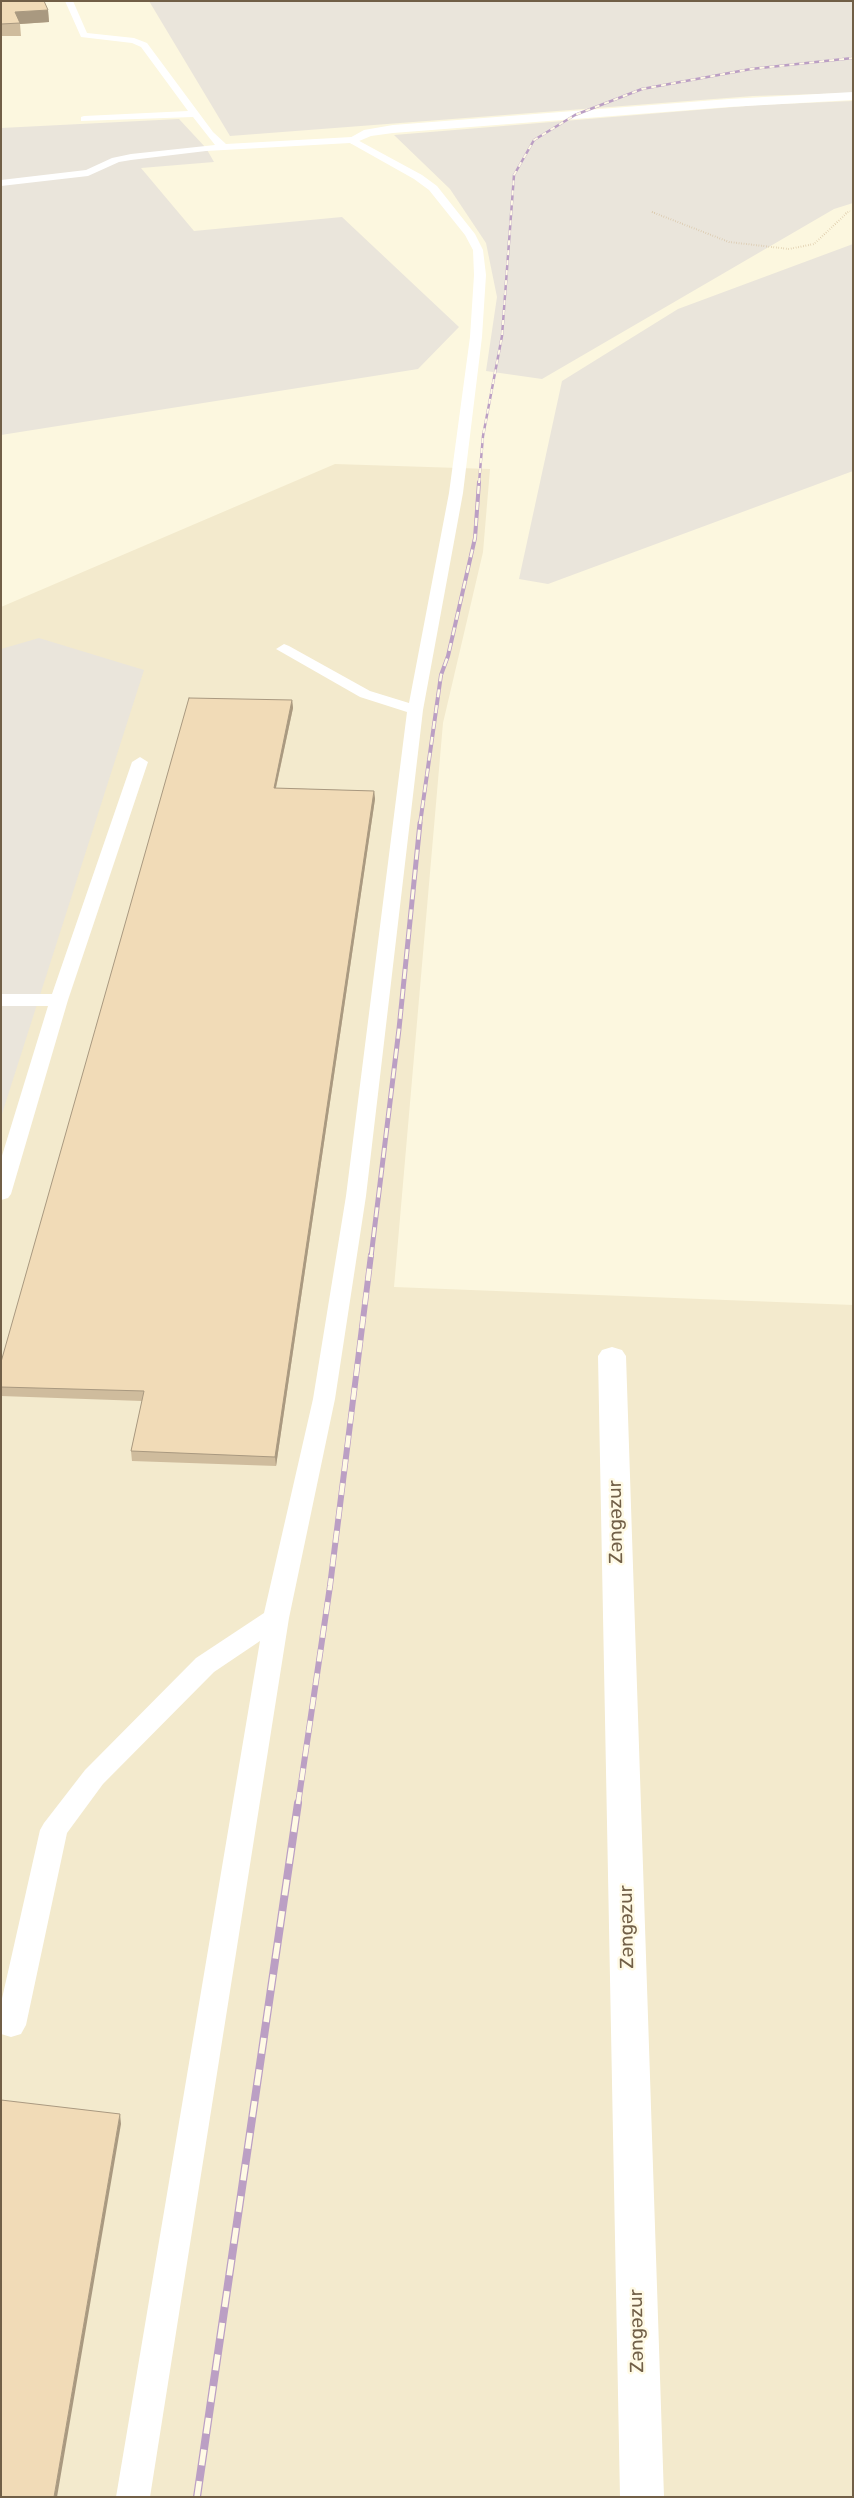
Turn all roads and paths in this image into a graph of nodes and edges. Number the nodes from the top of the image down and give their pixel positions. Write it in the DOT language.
graph roads {
  1 [pos="69,1"];
  2 [pos="853,96"];
  3 [pos="195,114"];
  4 [pos="84,119"];
  5 [pos="352,140"];
  6 [pos="224,148"];
  7 [pos="1,183"];
  8 [pos="853,210"];
  9 [pos="652,212"];
  10 [pos="284,649"];
  11 [pos="415,710"];
  12 [pos="140,762"];
  13 [pos="1,1000"];
  14 [pos="59,1000"];
  15 [pos="1,1194"];
  16 [pos="612,1356"];
  17 [pos="276,1618"];
  18 [pos="11,2025"];
  19 [pos="133,2497"];
  20 [pos="642,2497"];
  1 -- 3 [label="lane"];
  2 -- 5 [label="street"];
  3 -- 4 [label="lane"];
  3 -- 6 [label="lane"];
  5 -- 6 [label="lane"];
  5 -- 11 [label="lane"];
  6 -- 7 [label="lane"];
  8 -- 9 [label="path"];
  10 -- 11 [label="lane"];
  11 -- 17 [label="lane"];
  12 -- 14 [label="lane"];
  13 -- 14 [label="lane"];
  14 -- 15 [label="lane"];
  16 -- 20 [label="street, Zəngəzur"];
  17 -- 18 [label="lane"];
  17 -- 19 [label="lane"];
}
